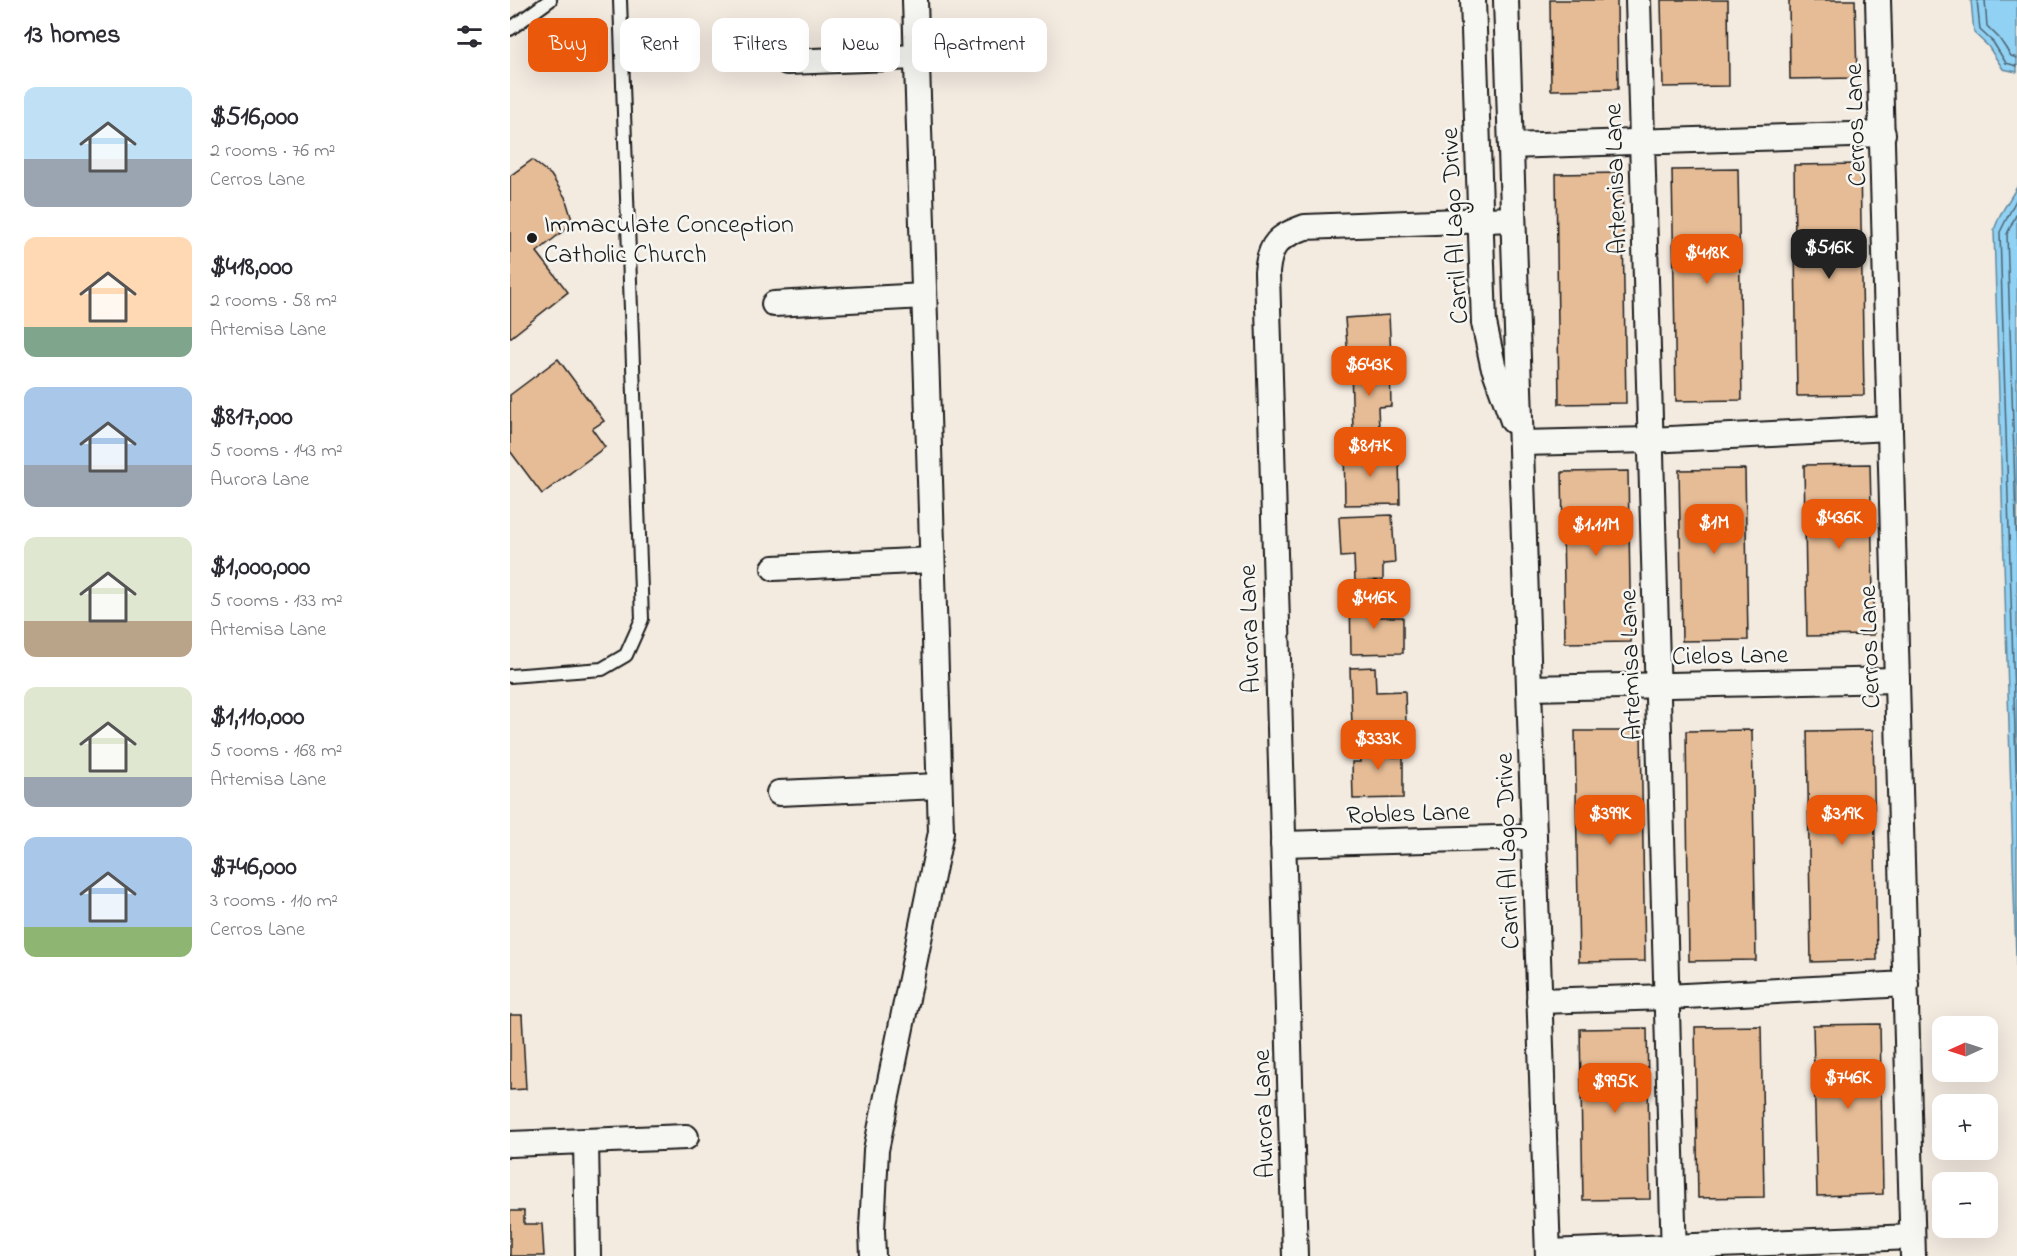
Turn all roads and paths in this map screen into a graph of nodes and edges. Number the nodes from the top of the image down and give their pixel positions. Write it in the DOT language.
graph roads {
  1 [pos="550,0"];
  2 [pos="620,0"];
  3 [pos="915,0"];
  4 [pos="1473,0"];
  5 [pos="1506,0"];
  6 [pos="1638,0"];
  7 [pos="1878,0"];
  8 [pos="916,18"];
  9 [pos="510,29"];
  10 [pos="912,57"];
  11 [pos="809,61"];
  12 [pos="917,72"];
  13 [pos="1883,134"];
  14 [pos="1642,141"];
  15 [pos="1511,146"];
  16 [pos="1512,219"];
  17 [pos="1479,221"];
  18 [pos="924,296"];
  19 [pos="774,304"];
  20 [pos="1890,428"];
  21 [pos="1650,440"];
  22 [pos="1521,443"];
  23 [pos="932,560"];
  24 [pos="774,568"];
  25 [pos="510,676"];
  26 [pos="1897,680"];
  27 [pos="1658,684"];
  28 [pos="1529,688"];
  29 [pos="939,786"];
  30 [pos="779,793"];
  31 [pos="1534,837"];
  32 [pos="1283,844"];
  33 [pos="1906,984"];
  34 [pos="1667,997"];
  35 [pos="1539,1001"];
  36 [pos="686,1137"];
  37 [pos="586,1141"];
  38 [pos="510,1144"];
  39 [pos="1913,1247"];
  40 [pos="1674,1252"];
  41 [pos="1548,1254"];
  42 [pos="588,1256"];
  43 [pos="873,1256"];
  44 [pos="1295,1256"];
  1 -- 9 [label="lane"];
  2 -- 25 [label="lane"];
  3 -- 8 [label="street"];
  4 -- 17 [label="street, Carril Al Lago Drive"];
  5 -- 15 [label="street, Carril Al Lago Drive"];
  6 -- 14 [label="street, Artemisa Lane"];
  7 -- 13 [label="street, Cerros Lane"];
  10 -- 11 [label="street"];
  12 -- 18 [label="street"];
  13 -- 14 [label="street"];
  13 -- 20 [label="street, Cerros Lane"];
  14 -- 15 [label="street"];
  14 -- 21 [label="street, Artemisa Lane"];
  15 -- 16 [label="street, Carril Al Lago Drive"];
  16 -- 17 [label="street, Aurora Lane"];
  16 -- 22 [label="street, Carril Al Lago Drive"];
  17 -- 22 [label="street, Carril Al Lago Drive"];
  17 -- 32 [label="street, Aurora Lane"];
  18 -- 19 [label="street"];
  18 -- 23 [label="street"];
  20 -- 21 [label="street"];
  20 -- 26 [label="street, Cerros Lane"];
  21 -- 22 [label="street"];
  21 -- 27 [label="street, Artemisa Lane"];
  22 -- 28 [label="street, Carril Al Lago Drive"];
  23 -- 24 [label="street"];
  23 -- 29 [label="street"];
  26 -- 27 [label="street, Cielos Lane"];
  26 -- 33 [label="street, Cerros Lane"];
  27 -- 28 [label="street, Cielos Lane"];
  27 -- 34 [label="street, Artemisa Lane"];
  28 -- 31 [label="street, Carril Al Lago Drive"];
  29 -- 30 [label="street"];
  29 -- 43 [label="street"];
  31 -- 32 [label="street, Robles Lane"];
  31 -- 35 [label="street, Carril Al Lago Drive"];
  32 -- 44 [label="street, Aurora Lane"];
  33 -- 34 [label="street"];
  33 -- 39 [label="street, Cerros Lane"];
  34 -- 35 [label="street"];
  34 -- 40 [label="street, Artemisa Lane"];
  35 -- 41 [label="street, Carril Al Lago Drive"];
  36 -- 37 [label="street"];
  37 -- 38 [label="street"];
  37 -- 42 [label="street"];
  39 -- 40 [label="street"];
  40 -- 41 [label="street"];
}
